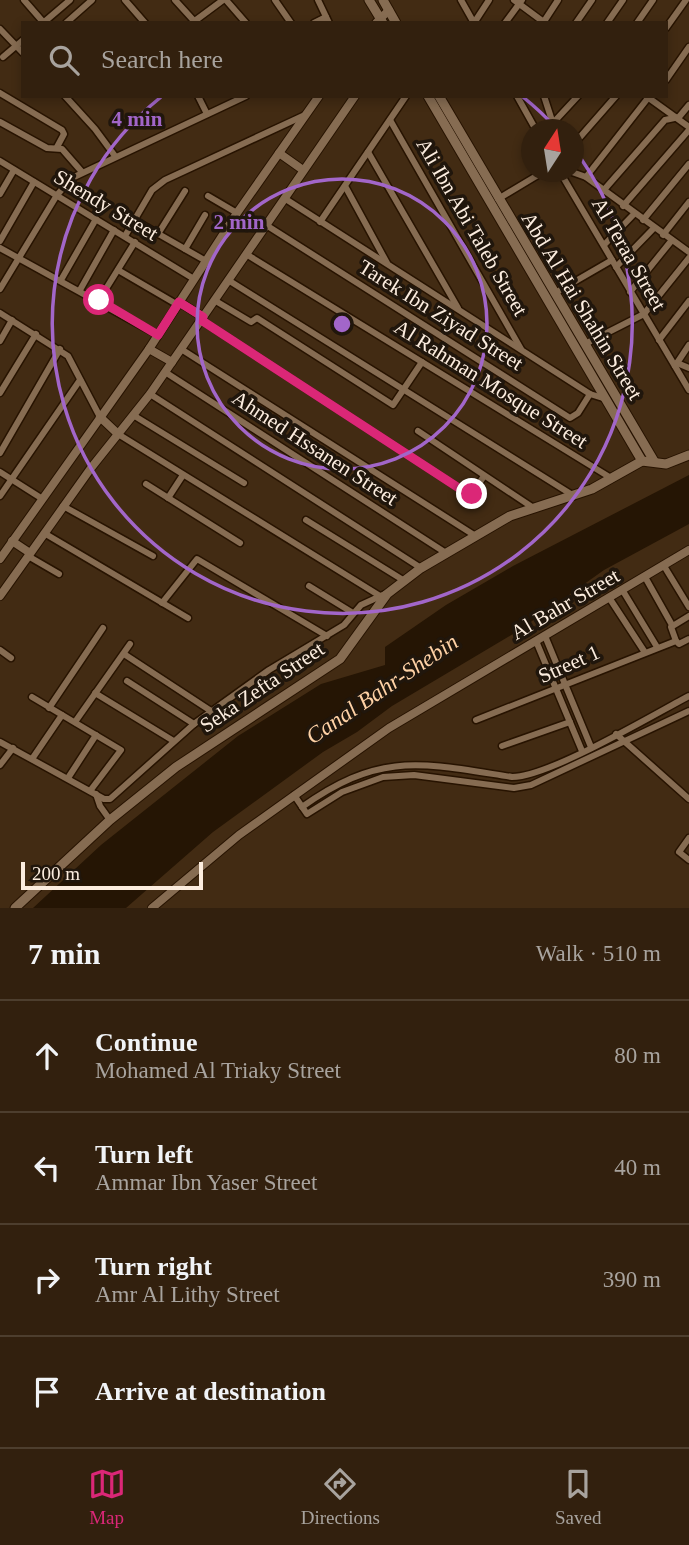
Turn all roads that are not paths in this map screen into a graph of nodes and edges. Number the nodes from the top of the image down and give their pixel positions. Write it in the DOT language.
graph roads {
  1 [pos="24,0"];
  2 [pos="70,0"];
  3 [pos="92,0"];
  4 [pos="125,0"];
  5 [pos="175,0"];
  6 [pos="225,0"];
  7 [pos="275,0"];
  8 [pos="318,0"];
  9 [pos="369,0"];
  10 [pos="383,0"];
  11 [pos="461,0"];
  12 [pos="489,0"];
  13 [pos="558,0"];
  14 [pos="592,0"];
  15 [pos="623,0"];
  16 [pos="653,0"];
  17 [pos="686,0"];
  18 [pos="518,1"];
  19 [pos="389,10"];
  20 [pos="327,20"];
  21 [pos="42,21"];
  22 [pos="46,21"];
  23 [pos="68,21"];
  24 [pos="143,21"];
  25 [pos="193,21"];
  26 [pos="195,21"];
  27 [pos="244,21"];
  28 [pos="290,21"];
  29 [pos="380,21"];
  30 [pos="395,21"];
  31 [pos="473,21"];
  32 [pos="475,21"];
  33 [pos="506,21"];
  34 [pos="543,21"];
  35 [pos="545,21"];
  36 [pos="577,21"];
  37 [pos="608,21"];
  38 [pos="638,21"];
  39 [pos="668,25"];
  40 [pos="0,29"];
  41 [pos="21,42"];
  42 [pos="16,46"];
  43 [pos="689,47"];
  44 [pos="21,51"];
  45 [pos="3,57"];
  46 [pos="668,77"];
  47 [pos="0,93"];
  48 [pos="67,98"];
  49 [pos="199,98"];
  50 [pos="241,98"];
  51 [pos="318,98"];
  52 [pos="354,98"];
  53 [pos="405,98"];
  54 [pos="429,98"];
  55 [pos="440,98"];
  56 [pos="518,98"];
  57 [pos="546,98"];
  58 [pos="576,98"];
  59 [pos="613,98"];
  60 [pos="650,98"];
  61 [pos="689,104"];
  62 [pos="206,114"];
  63 [pos="305,115"];
  64 [pos="676,118"];
  65 [pos="530,119"];
  66 [pos="552,119"];
  67 [pos="560,119"];
  68 [pos="390,120"];
  69 [pos="0,122"];
  70 [pos="689,129"];
  71 [pos="584,131"];
  72 [pos="57,148"];
  73 [pos="368,152"];
  74 [pos="279,153"];
  75 [pos="115,156"];
  76 [pos="0,161"];
  77 [pos="689,164"];
  78 [pos="14,170"];
  79 [pos="303,170"];
  80 [pos="82,172"];
  81 [pos="586,177"];
  82 [pos="34,181"];
  83 [pos="526,182"];
  84 [pos="567,182"];
  85 [pos="345,186"];
  86 [pos="185,191"];
  87 [pos="603,191"];
  88 [pos="0,194"];
  89 [pos="57,195"];
  90 [pos="208,196"];
  91 [pos="284,198"];
  92 [pos="498,199"];
  93 [pos="689,202"];
  94 [pos="623,206"];
  95 [pos="237,214"];
  96 [pos="205,215"];
  97 [pos="634,215"];
  98 [pos="96,219"];
  99 [pos="134,220"];
  100 [pos="643,220"];
  101 [pos="320,222"];
  102 [pos="266,225"];
  103 [pos="654,228"];
  104 [pos="114,230"];
  105 [pos="158,234"];
  106 [pos="663,234"];
  107 [pos="125,236"];
  108 [pos="672,240"];
  109 [pos="0,242"];
  110 [pos="135,242"];
  111 [pos="604,245"];
  112 [pos="0,248"];
  113 [pos="688,248"];
  114 [pos="185,249"];
  115 [pos="246,254"];
  116 [pos="20,257"];
  117 [pos="689,258"];
  118 [pos="206,261"];
  119 [pos="614,264"];
  120 [pos="388,265"];
  121 [pos="118,270"];
  122 [pos="194,279"];
  123 [pos="61,280"];
  124 [pos="228,280"];
  125 [pos="0,289"];
  126 [pos="79,290"];
  127 [pos="630,292"];
  128 [pos="555,293"];
  129 [pos="99,300"];
  130 [pos="214,300"];
  131 [pos="689,301"];
  132 [pos="178,304"];
  133 [pos="459,310"];
  134 [pos="0,313"];
  135 [pos="644,314"];
  136 [pos="202,319"];
  137 [pos="12,320"];
  138 [pos="36,334"];
  139 [pos="158,335"];
  140 [pos="659,340"];
  141 [pos="0,341"];
  142 [pos="585,344"];
  143 [pos="689,345"];
  144 [pos="60,349"];
  145 [pos="149,349"];
  146 [pos="181,349"];
  147 [pos="523,351"];
  148 [pos="172,362"];
  149 [pos="422,362"];
  150 [pos="676,365"];
  151 [pos="689,368"];
  152 [pos="165,372"];
  153 [pos="80,380"];
  154 [pos="404,390"];
  155 [pos="689,390"];
  156 [pos="0,393"];
  157 [pos="150,394"];
  158 [pos="590,394"];
  159 [pos="608,400"];
  160 [pos="134,415"];
  161 [pos="100,417"];
  162 [pos="418,431"];
  163 [pos="118,434"];
  164 [pos="0,453"];
  165 [pos="689,455"];
  166 [pos="642,461"];
  167 [pos="654,461"];
  168 [pos="0,472"];
  169 [pos="183,475"];
  170 [pos="484,476"];
  171 [pos="611,478"];
  172 [pos="12,479"];
  173 [pos="244,483"];
  174 [pos="146,484"];
  175 [pos="0,496"];
  176 [pos="574,496"];
  177 [pos="41,498"];
  178 [pos="168,498"];
  179 [pos="63,506"];
  180 [pos="532,507"];
  181 [pos="306,520"];
  182 [pos="44,533"];
  183 [pos="474,535"];
  184 [pos="12,541"];
  185 [pos="240,543"];
  186 [pos="689,550"];
  187 [pos="446,553"];
  188 [pos="29,554"];
  189 [pos="153,556"];
  190 [pos="0,559"];
  191 [pos="664,566"];
  192 [pos="421,568"];
  193 [pos="59,574"];
  194 [pos="645,578"];
  195 [pos="403,580"];
  196 [pos="309,586"];
  197 [pos="623,591"];
  198 [pos="1,592"];
  199 [pos="383,595"];
  200 [pos="610,599"];
  201 [pos="162,603"];
  202 [pos="689,607"];
  203 [pos="354,613"];
  204 [pos="689,616"];
  205 [pos="188,618"];
  206 [pos="672,625"];
  207 [pos="103,628"];
  208 [pos="327,636"];
  209 [pos="545,636"];
  210 [pos="689,639"];
  211 [pos="676,640"];
  212 [pos="536,641"];
  213 [pos="130,645"];
  214 [pos="657,647"];
  215 [pos="0,650"];
  216 [pos="644,652"];
  217 [pos="124,653"];
  218 [pos="11,658"];
  219 [pos="127,681"];
  220 [pos="562,688"];
  221 [pos="95,693"];
  222 [pos="689,696"];
  223 [pos="32,697"];
  224 [pos="49,708"];
  225 [pos="665,709"];
  226 [pos="211,711"];
  227 [pos="689,711"];
  228 [pos="62,715"];
  229 [pos="476,720"];
  230 [pos="672,720"];
  231 [pos="75,722"];
  232 [pos="570,722"];
  233 [pos="194,724"];
  234 [pos="617,734"];
  235 [pos="96,735"];
  236 [pos="172,740"];
  237 [pos="0,742"];
  238 [pos="626,743"];
  239 [pos="502,746"];
  240 [pos="591,747"];
  241 [pos="13,748"];
  242 [pos="582,751"];
  243 [pos="32,758"];
  244 [pos="0,765"];
  245 [pos="68,778"];
  246 [pos="93,792"];
  247 [pos="294,795"];
  248 [pos="689,799"];
  249 [pos="304,810"];
  250 [pos="110,820"];
  251 [pos="689,838"];
  252 [pos="689,860"];
  253 [pos="15,908"];
  254 [pos="152,908"];
  1 -- 21 [label="street"];
  2 -- 22 [label="street"];
  3 -- 23 [label="street"];
  4 -- 24 [label="street"];
  5 -- 25 [label="street"];
  6 -- 26 [label="street"];
  6 -- 27 [label="street"];
  7 -- 28 [label="street"];
  8 -- 20 [label="street"];
  9 -- 29 [label="main road"];
  10 -- 19 [label="main road"];
  11 -- 31 [label="street"];
  12 -- 32 [label="street"];
  13 -- 35 [label="street"];
  14 -- 36 [label="street"];
  15 -- 37 [label="street"];
  16 -- 38 [label="street"];
  17 -- 39 [label="street"];
  18 -- 33 [label="street"];
  18 -- 34 [label="street"];
  19 -- 29 [label="street"];
  19 -- 30 [label="main road"];
  40 -- 42 [label="street"];
  41 -- 42 [label="street"];
  42 -- 44 [label="street"];
  42 -- 45 [label="street"];
  43 -- 46 [label="street"];
  47 -- 72 [label="street"];
  48 -- 75 [label="street"];
  49 -- 62 [label="street"];
  50 -- 62 [label="street"];
  51 -- 63 [label="street"];
  52 -- 79 [label="street"];
  53 -- 68 [label="street"];
  54 -- 159 [label="main road, Abd Al Hai Shahin Street"];
  55 -- 92 [label="main road, Abd Al Hai Shahin Street"];
  56 -- 65 [label="street"];
  57 -- 66 [label="street"];
  58 -- 67 [label="street"];
  59 -- 71 [label="street"];
  60 -- 64 [label="street"];
  60 -- 81 [label="street"];
  61 -- 64 [label="street"];
  62 -- 75 [label="street"];
  63 -- 74 [label="street"];
  63 -- 99 [label="street"];
  64 -- 70 [label="street"];
  64 -- 87 [label="street"];
  68 -- 73 [label="street"];
  68 -- 147 [label="street, Ali Ibn Abi Taleb Street"];
  69 -- 72 [label="street"];
  70 -- 94 [label="street"];
  72 -- 80 [label="street"];
  73 -- 85 [label="street"];
  73 -- 133 [label="street"];
  74 -- 79 [label="street"];
  74 -- 95 [label="street"];
  75 -- 80 [label="street"];
  76 -- 78 [label="street, Shendy Street"];
  77 -- 100 [label="street"];
  78 -- 82 [label="street, Shendy Street"];
  78 -- 88 [label="street"];
  79 -- 91 [label="street"];
  80 -- 89 [label="street"];
  81 -- 87 [label="street"];
  82 -- 89 [label="street, Shendy Street"];
  82 -- 109 [label="street"];
  83 -- 92 [label="street"];
  84 -- 111 [label="street, Al Teraa Street"];
  85 -- 101 [label="street"];
  85 -- 120 [label="street"];
  86 -- 105 [label="street"];
  87 -- 94 [label="street"];
  89 -- 98 [label="street, Shendy Street"];
  89 -- 116 [label="street"];
  90 -- 95 [label="street"];
  91 -- 101 [label="street"];
  91 -- 102 [label="street"];
  92 -- 128 [label="main road, Abd Al Hai Shahin Street"];
  93 -- 106 [label="street"];
  94 -- 97 [label="street"];
  95 -- 118 [label="street"];
  96 -- 114 [label="street"];
  97 -- 100 [label="street"];
  97 -- 111 [label="street"];
  98 -- 104 [label="street, Shendy Street"];
  98 -- 123 [label="street"];
  99 -- 105 [label="street"];
  99 -- 107 [label="street"];
  100 -- 103 [label="street"];
  101 -- 120 [label="street"];
  102 -- 115 [label="street"];
  102 -- 158 [label="street, Tarek Ibn Ziyad Street"];
  103 -- 106 [label="street"];
  103 -- 119 [label="street"];
  104 -- 107 [label="street, Shendy Street"];
  104 -- 126 [label="street"];
  105 -- 114 [label="street"];
  106 -- 108 [label="street"];
  107 -- 110 [label="street, Shendy Street"];
  108 -- 113 [label="street"];
  108 -- 127 [label="street"];
  110 -- 121 [label="street"];
  110 -- 122 [label="street, Shendy Street"];
  111 -- 119 [label="street, Al Teraa Street"];
  112 -- 116 [label="street"];
  114 -- 118 [label="street"];
  115 -- 124 [label="street"];
  115 -- 149 [label="street, Al Rahman Mosque Street"];
  116 -- 123 [label="street"];
  116 -- 125 [label="street"];
  117 -- 135 [label="street"];
  118 -- 122 [label="street"];
  119 -- 127 [label="street, Al Teraa Street"];
  119 -- 128 [label="street"];
  120 -- 133 [label="street"];
  121 -- 129 [label="street"];
  121 -- 132 [label="street"];
  122 -- 132 [label="street"];
  123 -- 126 [label="street"];
  124 -- 130 [label="street"];
  124 -- 154 [label="street"];
  126 -- 129 [label="street"];
  127 -- 135 [label="street, Al Teraa Street"];
  128 -- 142 [label="main road, Abd Al Hai Shahin Street"];
  129 -- 139 [label="street"];
  130 -- 136 [label="street"];
  130 -- 154 [label="street"];
  131 -- 140 [label="street"];
  132 -- 136 [label="street"];
  132 -- 139 [label="street"];
  133 -- 147 [label="street"];
  134 -- 137 [label="street"];
  135 -- 140 [label="street, Al Teraa Street"];
  135 -- 142 [label="street"];
  136 -- 146 [label="street"];
  136 -- 170 [label="street"];
  137 -- 138 [label="street"];
  137 -- 141 [label="street"];
  138 -- 144 [label="street"];
  138 -- 156 [label="street"];
  139 -- 145 [label="street"];
  140 -- 150 [label="street, Al Teraa Street"];
  142 -- 167 [label="main road, Abd Al Hai Shahin Street"];
  143 -- 150 [label="street"];
  144 -- 153 [label="street"];
  144 -- 164 [label="street"];
  145 -- 148 [label="street"];
  145 -- 161 [label="street"];
  146 -- 148 [label="street"];
  146 -- 183 [label="street"];
  147 -- 158 [label="street"];
  148 -- 152 [label="street"];
  149 -- 154 [label="street"];
  149 -- 171 [label="street, Al Rahman Mosque Street"];
  150 -- 151 [label="street"];
  150 -- 155 [label="street, Al Teraa Street"];
  152 -- 157 [label="street"];
  152 -- 187 [label="street, Ahmed Hssanen Street"];
  153 -- 161 [label="street"];
  153 -- 172 [label="street"];
  154 -- 176 [label="street"];
  157 -- 160 [label="street"];
  157 -- 192 [label="street"];
  158 -- 159 [label="street"];
  159 -- 166 [label="main road, Abd Al Hai Shahin Street"];
  160 -- 163 [label="street"];
  160 -- 173 [label="street"];
  161 -- 163 [label="street"];
  161 -- 177 [label="street"];
  162 -- 170 [label="street"];
  163 -- 169 [label="street"];
  163 -- 179 [label="street"];
  165 -- 167 [label="main road, Seka Zefta Street"];
  166 -- 167 [label="main road, Seka Zefta Street"];
  166 -- 171 [label="main road, Seka Zefta Street"];
  168 -- 172 [label="street"];
  169 -- 178 [label="street"];
  169 -- 199 [label="street"];
  170 -- 180 [label="street"];
  171 -- 176 [label="main road, Seka Zefta Street"];
  172 -- 175 [label="street"];
  172 -- 177 [label="street"];
  174 -- 178 [label="street"];
  176 -- 180 [label="main road, Seka Zefta Street"];
  177 -- 184 [label="street"];
  178 -- 185 [label="street"];
  179 -- 182 [label="street"];
  179 -- 189 [label="street"];
  180 -- 183 [label="main road, Seka Zefta Street"];
  181 -- 195 [label="street"];
  182 -- 188 [label="street"];
  182 -- 201 [label="street"];
  183 -- 187 [label="main road, Seka Zefta Street"];
  184 -- 188 [label="street"];
  184 -- 190 [label="street"];
  186 -- 191 [label="street, Al Bahr Street"];
  187 -- 192 [label="main road, Seka Zefta Street"];
  188 -- 193 [label="street"];
  188 -- 198 [label="street"];
  191 -- 194 [label="street, Al Bahr Street"];
  191 -- 202 [label="street"];
  192 -- 195 [label="main road, Seka Zefta Street"];
  194 -- 197 [label="street, Al Bahr Street"];
  194 -- 206 [label="street"];
  195 -- 199 [label="main road, Seka Zefta Street"];
  196 -- 203 [label="street"];
  197 -- 200 [label="street, Al Bahr Street"];
  197 -- 214 [label="street"];
  199 -- 203 [label="street"];
  199 -- 250 [label="main road, Seka Zefta Street"];
  200 -- 209 [label="street, Al Bahr Street"];
  200 -- 216 [label="street"];
  201 -- 205 [label="street"];
  201 -- 208 [label="street"];
  203 -- 208 [label="street"];
  204 -- 206 [label="street"];
  206 -- 211 [label="street"];
  207 -- 224 [label="street"];
  208 -- 226 [label="street"];
  209 -- 212 [label="street, Al Bahr Street"];
  209 -- 220 [label="street"];
  210 -- 211 [label="street, Street 1"];
  211 -- 214 [label="street, Street 1"];
  212 -- 220 [label="street"];
  212 -- 247 [label="street, Al Bahr Street"];
  213 -- 217 [label="street"];
  214 -- 216 [label="street, Street 1"];
  215 -- 218 [label="street"];
  216 -- 220 [label="street, Street 1"];
  217 -- 221 [label="street"];
  217 -- 226 [label="street"];
  219 -- 233 [label="street"];
  220 -- 229 [label="street, Street 1"];
  220 -- 232 [label="street"];
  220 -- 240 [label="street"];
  221 -- 231 [label="street"];
  221 -- 236 [label="street"];
  222 -- 225 [label="street"];
  223 -- 224 [label="street"];
  224 -- 228 [label="street"];
  225 -- 230 [label="street"];
  225 -- 234 [label="street"];
  226 -- 233 [label="street"];
  227 -- 230 [label="street"];
  228 -- 231 [label="street"];
  228 -- 243 [label="street"];
  230 -- 238 [label="street"];
  231 -- 235 [label="street"];
  232 -- 239 [label="street"];
  232 -- 242 [label="street"];
  233 -- 236 [label="street"];
  234 -- 238 [label="street"];
  234 -- 240 [label="street"];
  235 -- 245 [label="street"];
  235 -- 246 [label="street"];
  236 -- 246 [label="street"];
  237 -- 241 [label="street"];
  238 -- 248 [label="street"];
  238 -- 249 [label="street"];
  240 -- 242 [label="street"];
  241 -- 243 [label="street"];
  241 -- 244 [label="street"];
  242 -- 249 [label="street"];
  243 -- 245 [label="street"];
  245 -- 246 [label="street"];
  246 -- 250 [label="street"];
  247 -- 249 [label="street"];
  247 -- 254 [label="street, Al Bahr Street"];
  250 -- 253 [label="main road, Seka Zefta Street"];
  251 -- 252 [label="street"];
}
